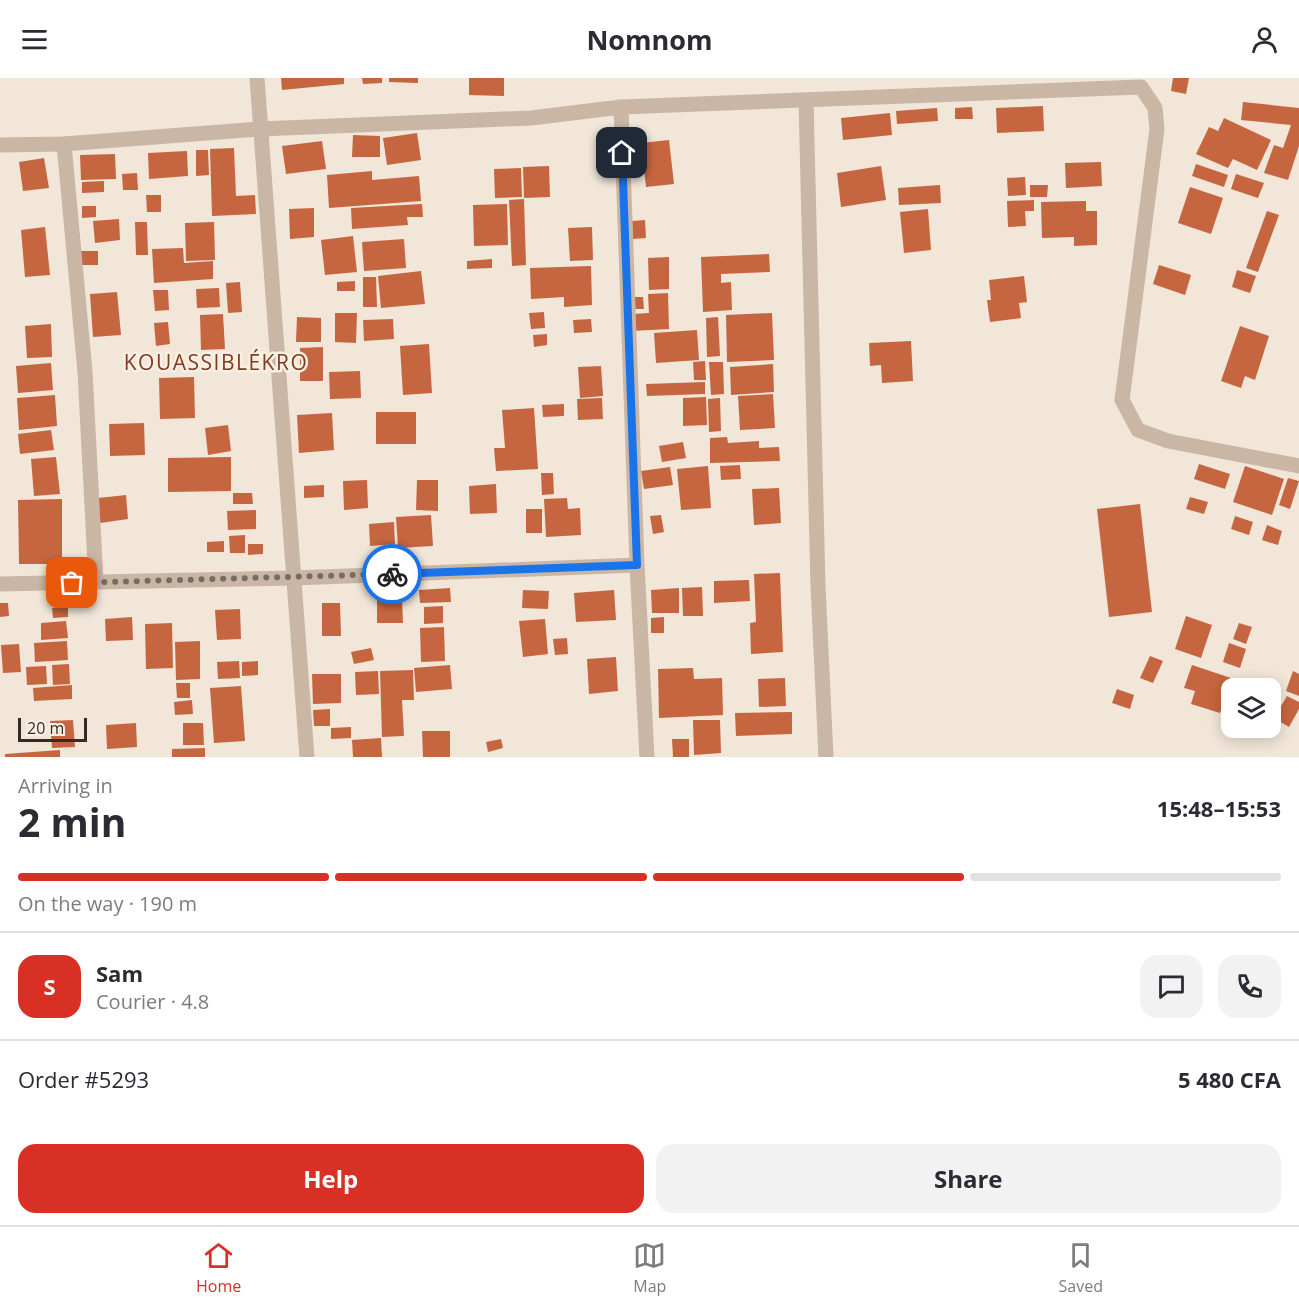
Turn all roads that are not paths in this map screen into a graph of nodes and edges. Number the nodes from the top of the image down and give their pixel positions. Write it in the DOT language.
graph roads {
  1 [pos="257,78"];
  2 [pos="806,101"];
  3 [pos="621,107"];
  4 [pos="260,129"];
  5 [pos="64,144"];
  6 [pos="0,145"];
  7 [pos="1299,466"];
  8 [pos="637,565"];
  9 [pos="295,578"];
  10 [pos="96,582"];
  11 [pos="0,584"];
  12 [pos="307,757"];
  13 [pos="647,757"];
  14 [pos="826,757"];
  1 -- 4 [label="street"];
  2 -- 3 [label="street"];
  2 -- 7 [label="street"];
  2 -- 14 [label="street"];
  3 -- 4 [label="street"];
  3 -- 8 [label="street"];
  4 -- 5 [label="street"];
  4 -- 9 [label="street"];
  5 -- 6 [label="street"];
  5 -- 10 [label="street"];
  8 -- 9 [label="street"];
  8 -- 13 [label="street"];
  9 -- 10 [label="street"];
  9 -- 12 [label="street"];
  10 -- 11 [label="street"];
}
